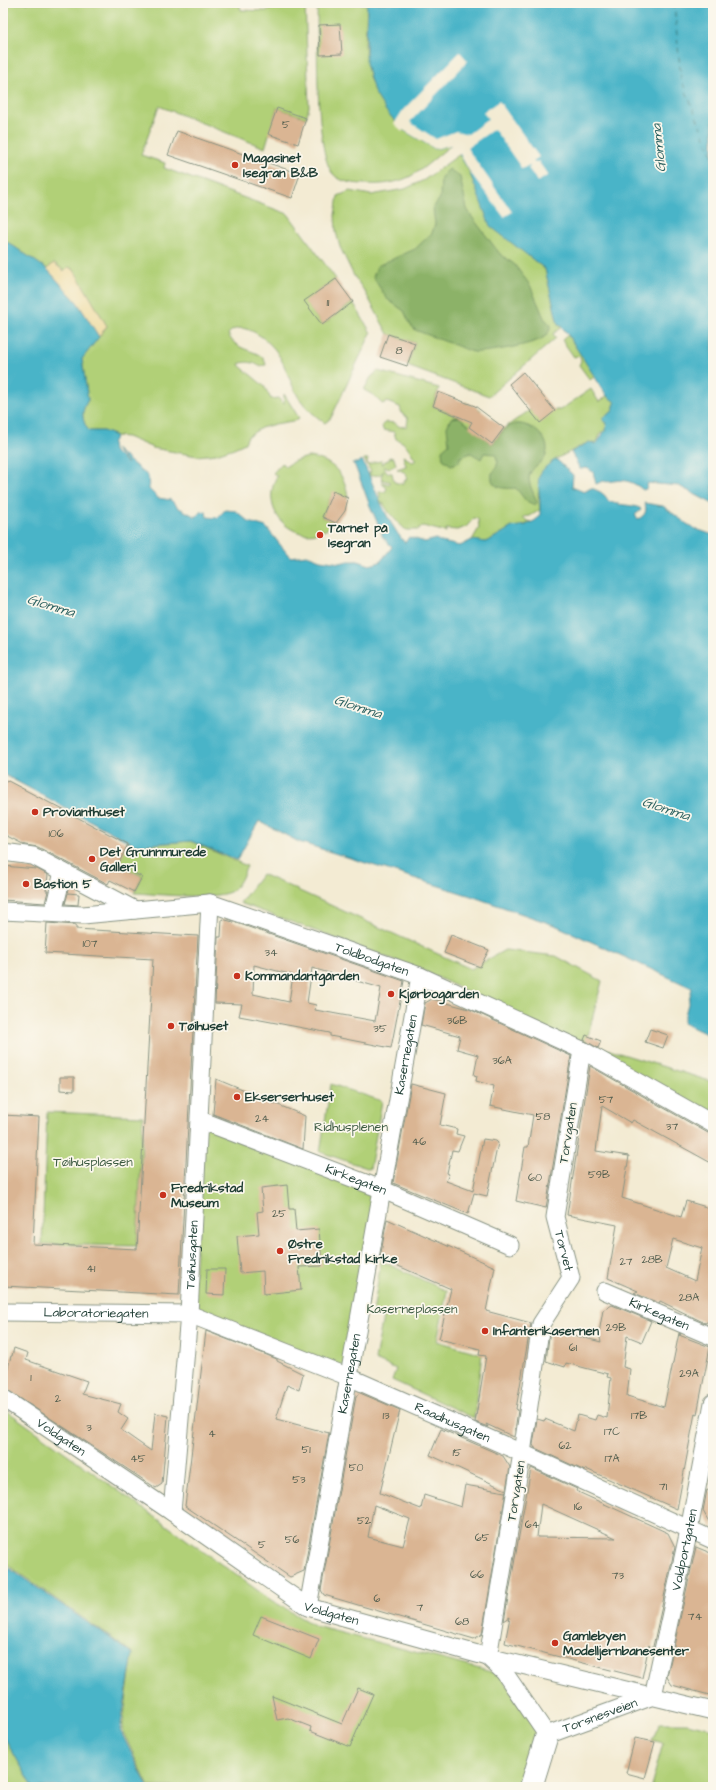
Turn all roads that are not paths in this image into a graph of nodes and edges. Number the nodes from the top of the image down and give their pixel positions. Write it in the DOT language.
graph roads {
  1 [pos="3,852"];
  2 [pos="63,872"];
  3 [pos="210,902"];
  4 [pos="135,910"];
  5 [pos="3,911"];
  6 [pos="53,913"];
  7 [pos="420,976"];
  8 [pos="582,1050"];
  9 [pos="200,1120"];
  10 [pos="707,1121"];
  11 [pos="381,1189"];
  12 [pos="555,1217"];
  13 [pos="510,1245"];
  14 [pos="604,1291"];
  15 [pos="3,1312"];
  16 [pos="189,1314"];
  17 [pos="541,1324"];
  18 [pos="713,1337"];
  19 [pos="349,1377"];
  20 [pos="3,1398"];
  21 [pos="713,1403"];
  22 [pos="522,1453"];
  23 [pos="172,1512"];
  24 [pos="689,1530"];
  25 [pos="713,1540"];
  26 [pos="308,1607"];
  27 [pos="488,1657"];
  28 [pos="653,1696"];
  29 [pos="713,1711"];
  30 [pos="547,1735"];
  31 [pos="531,1787"];
  1 -- 2 [label="street"];
  2 -- 4 [label="street"];
  2 -- 6 [label="street"];
  3 -- 4 [label="street, Toldbodgaten"];
  3 -- 7 [label="street, Toldbodgaten"];
  3 -- 9 [label="street, Tøihusgaten"];
  4 -- 6 [label="street, Toldbodgaten"];
  5 -- 6 [label="street, Toldbodgaten"];
  7 -- 8 [label="street, Toldbodgaten"];
  7 -- 11 [label="street, Kasernegaten"];
  8 -- 10 [label="street, Toldbodgaten"];
  8 -- 12 [label="street, Torvgaten"];
  9 -- 11 [label="street, Kirkegaten"];
  9 -- 16 [label="street, Tøihusgaten"];
  11 -- 13 [label="street, Kirkegaten"];
  11 -- 19 [label="street, Kasernegaten"];
  12 -- 17 [label="street, Torvet"];
  14 -- 18 [label="street, Kirkegaten"];
  15 -- 16 [label="street, Laboratoriegaten"];
  16 -- 19 [label="street, Raadhusgaten"];
  16 -- 23 [label="street, Tøihusgaten"];
  17 -- 22 [label="street, Torvgaten"];
  19 -- 22 [label="street, Raadhusgaten"];
  19 -- 26 [label="street, Kasernegaten"];
  20 -- 23 [label="street, Voldgaten"];
  21 -- 24 [label="street, Voldportgaten"];
  22 -- 24 [label="street, Raadhusgaten"];
  22 -- 27 [label="street, Torvgaten"];
  23 -- 26 [label="street, Voldgaten"];
  24 -- 25 [label="street, Raadhusgaten"];
  24 -- 28 [label="street, Voldportgaten"];
  26 -- 27 [label="street, Voldgaten"];
  27 -- 28 [label="street, Voldgaten"];
  27 -- 30 [label="street, Torsnesveien"];
  28 -- 29 [label="street, Voldgaten"];
  28 -- 30 [label="street, Torsnesveien"];
  30 -- 31 [label="street, Torsnesveien"];
}
